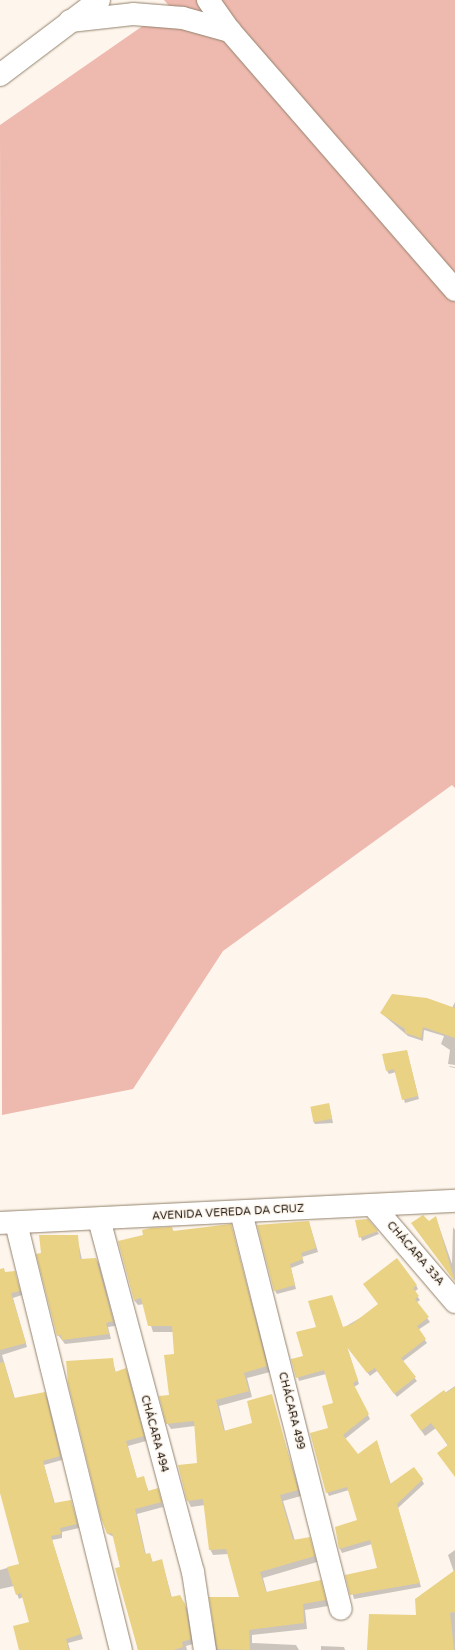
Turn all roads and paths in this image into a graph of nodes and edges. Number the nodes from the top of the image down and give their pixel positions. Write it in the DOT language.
graph roads {
  1 [pos="98,0"];
  2 [pos="208,0"];
  3 [pos="70,21"];
  4 [pos="230,31"];
  5 [pos="0,74"];
  6 [pos="455,290"];
  7 [pos="455,1201"];
  8 [pos="374,1207"];
  9 [pos="241,1212"];
  10 [pos="99,1219"];
  11 [pos="8,1223"];
  12 [pos="455,1302"];
  13 [pos="341,1609"];
  14 [pos="121,1650"];
  15 [pos="205,1650"];
  1 -- 3 [label="street"];
  2 -- 4 [label="street"];
  3 -- 4 [label="street"];
  3 -- 5 [label="street"];
  4 -- 6 [label="street"];
  7 -- 8 [label="street, AVENIDA VEREDA DA CRUZ"];
  8 -- 9 [label="street, AVENIDA VEREDA DA CRUZ"];
  8 -- 12 [label="street, CHÁCARA 33A"];
  9 -- 10 [label="street, AVENIDA VEREDA DA CRUZ"];
  9 -- 13 [label="street, CHÁCARA 499"];
  10 -- 11 [label="street, AVENIDA VEREDA DA CRUZ"];
  10 -- 15 [label="street, CHÁCARA 494"];
  11 -- 14 [label="street"];
}
